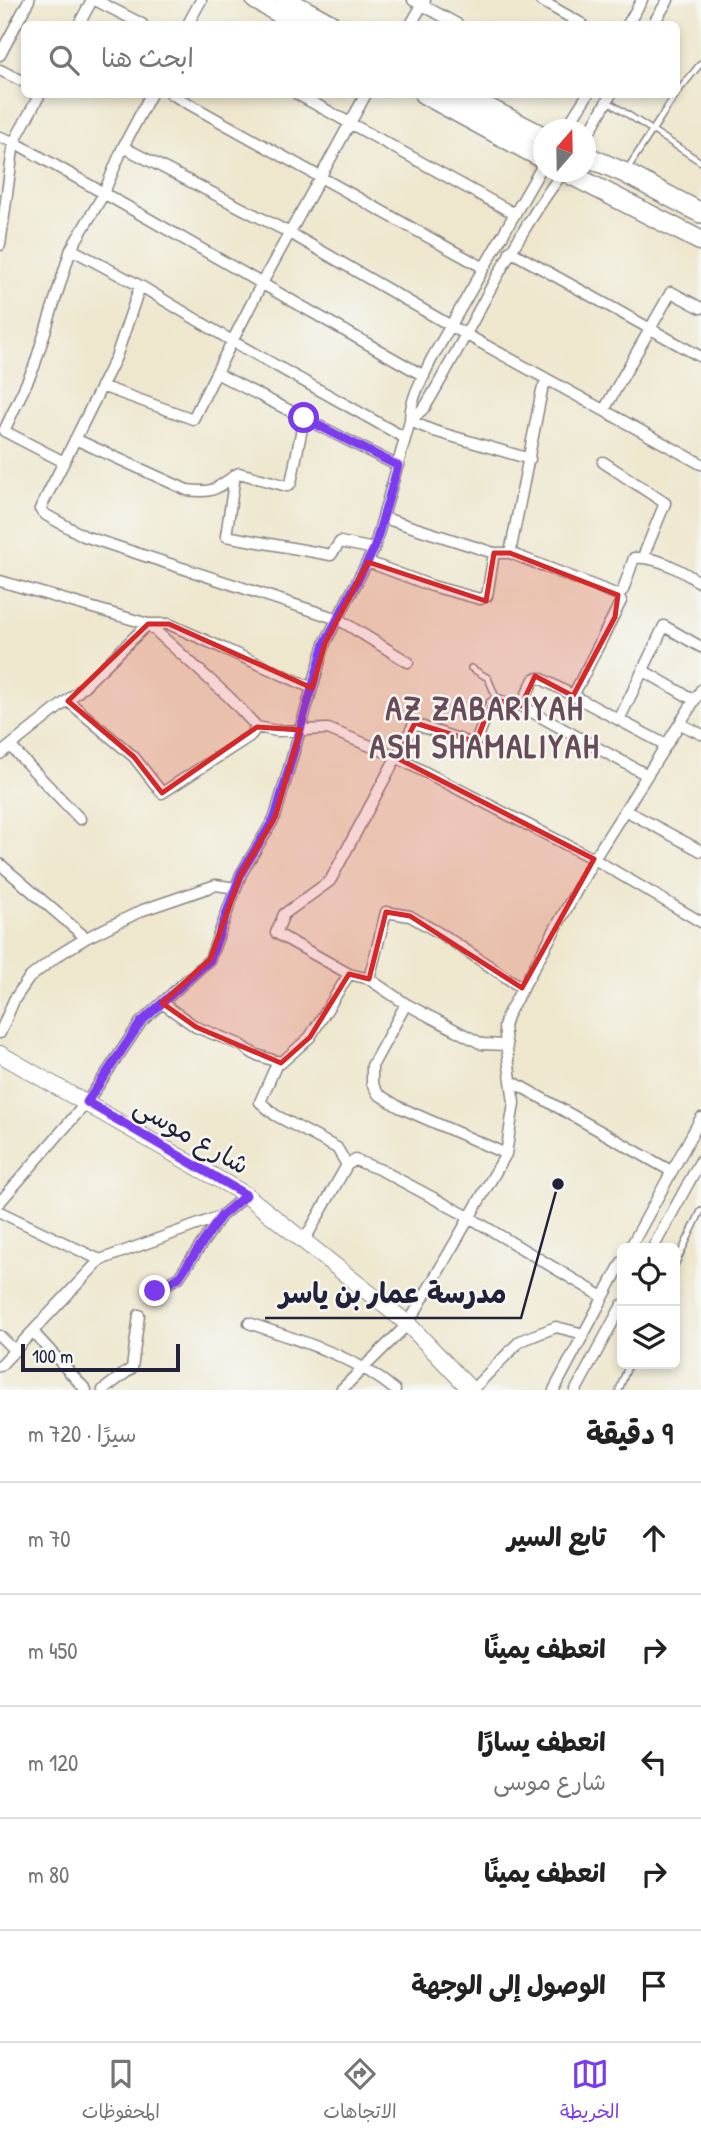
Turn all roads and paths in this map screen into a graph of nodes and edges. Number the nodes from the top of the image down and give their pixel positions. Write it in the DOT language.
graph roads {
  1 [pos="29,0"];
  2 [pos="94,0"];
  3 [pos="201,0"];
  4 [pos="256,0"];
  5 [pos="286,0"];
  6 [pos="540,0"];
  7 [pos="642,0"];
  8 [pos="668,0"];
  9 [pos="420,2"];
  10 [pos="81,21"];
  11 [pos="136,21"];
  12 [pos="190,21"];
  13 [pos="294,21"];
  14 [pos="324,21"];
  15 [pos="412,21"];
  16 [pos="452,21"];
  17 [pos="577,21"];
  18 [pos="630,21"];
  19 [pos="655,21"];
  20 [pos="0,55"];
  21 [pos="701,63"];
  22 [pos="0,70"];
  23 [pos="21,80"];
  24 [pos="680,89"];
  25 [pos="38,98"];
  26 [pos="148,98"];
  27 [pos="178,98"];
  28 [pos="304,98"];
  29 [pos="364,98"];
  30 [pos="432,98"];
  31 [pos="469,98"];
  32 [pos="583,98"];
  33 [pos="609,98"];
  34 [pos="673,98"];
  35 [pos="571,119"];
  36 [pos="596,121"];
  37 [pos="349,123"];
  38 [pos="533,131"];
  39 [pos="652,132"];
  40 [pos="0,137"];
  41 [pos="14,142"];
  42 [pos="123,147"];
  43 [pos="533,155"];
  44 [pos="596,160"];
  45 [pos="701,162"];
  46 [pos="625,173"];
  47 [pos="319,177"];
  48 [pos="533,181"];
  49 [pos="557,182"];
  50 [pos="585,182"];
  51 [pos="103,195"];
  52 [pos="701,213"];
  53 [pos="515,214"];
  54 [pos="289,233"];
  55 [pos="0,239"];
  56 [pos="701,241"];
  57 [pos="71,249"];
  58 [pos="510,251"];
  59 [pos="484,268"];
  60 [pos="261,285"];
  61 [pos="140,286"];
  62 [pos="701,308"];
  63 [pos="451,325"];
  64 [pos="650,327"];
  65 [pos="465,334"];
  66 [pos="232,341"];
  67 [pos="701,357"];
  68 [pos="216,373"];
  69 [pos="424,376"];
  70 [pos="547,379"];
  71 [pos="101,386"];
  72 [pos="604,410"];
  73 [pos="304,418"];
  74 [pos="410,421"];
  75 [pos="2,433"];
  76 [pos="405,438"];
  77 [pos="75,439"];
  78 [pos="530,458"];
  79 [pos="64,462"];
  80 [pos="603,462"];
  81 [pos="701,464"];
  82 [pos="398,466"];
  83 [pos="235,475"];
  84 [pos="384,518"];
  85 [pos="374,549"];
  86 [pos="510,552"];
  87 [pos="494,553"];
  88 [pos="643,556"];
  89 [pos="368,562"];
  90 [pos="0,581"];
  91 [pos="701,583"];
  92 [pos="618,595"];
  93 [pos="338,619"];
  94 [pos="148,624"];
  95 [pos="701,647"];
  96 [pos="408,662"];
  97 [pos="471,668"];
  98 [pos="644,670"];
  99 [pos="312,688"];
  100 [pos="701,690"];
  101 [pos="573,696"];
  102 [pos="496,700"];
  103 [pos="694,700"];
  104 [pos="68,701"];
  105 [pos="521,706"];
  106 [pos="619,720"];
  107 [pos="680,724"];
  108 [pos="257,727"];
  109 [pos="300,730"];
  110 [pos="701,734"];
  111 [pos="666,745"];
  112 [pos="10,746"];
  113 [pos="0,754"];
  114 [pos="397,758"];
  115 [pos="647,775"];
  116 [pos="625,810"];
  117 [pos="80,819"];
  118 [pos="701,852"];
  119 [pos="594,859"];
  120 [pos="0,864"];
  121 [pos="236,888"];
  122 [pos="701,922"];
  123 [pos="86,938"];
  124 [pos="349,974"];
  125 [pos="369,979"];
  126 [pos="522,988"];
  127 [pos="162,1003"];
  128 [pos="405,1004"];
  129 [pos="0,1032"];
  130 [pos="507,1045"];
  131 [pos="0,1054"];
  132 [pos="278,1061"];
  133 [pos="513,1082"];
  134 [pos="87,1102"];
  135 [pos="701,1118"];
  136 [pos="506,1154"];
  137 [pos="701,1160"];
  138 [pos="347,1165"];
  139 [pos="671,1171"];
  140 [pos="246,1195"];
  141 [pos="0,1202"];
  142 [pos="701,1211"];
  143 [pos="0,1212"];
  144 [pos="221,1216"];
  145 [pos="469,1217"];
  146 [pos="304,1241"];
  147 [pos="633,1243"];
  148 [pos="656,1243"];
  149 [pos="680,1255"];
  150 [pos="100,1260"];
  151 [pos="617,1271"];
  152 [pos="155,1291"];
  153 [pos="603,1297"];
  154 [pos="621,1306"];
  155 [pos="139,1315"];
  156 [pos="249,1323"];
  157 [pos="408,1324"];
  158 [pos="33,1332"];
  159 [pos="584,1334"];
  160 [pos="0,1336"];
  161 [pos="15,1351"];
  162 [pos="0,1366"];
  163 [pos="364,1368"];
  164 [pos="626,1369"];
  165 [pos="86,1390"];
  166 [pos="103,1390"];
  167 [pos="341,1390"];
  168 [pos="395,1390"];
  169 [pos="471,1390"];
  170 [pos="554,1390"];
  171 [pos="576,1390"];
  172 [pos="619,1390"];
  1 -- 20 [label="street"];
  2 -- 10 [label="street"];
  2 -- 11 [label="street"];
  3 -- 12 [label="street"];
  4 -- 13 [label="highway"];
  5 -- 14 [label="highway"];
  6 -- 17 [label="street"];
  7 -- 18 [label="street"];
  8 -- 19 [label="street"];
  9 -- 15 [label="street"];
  9 -- 16 [label="street"];
  21 -- 24 [label="lane"];
  22 -- 23 [label="street"];
  25 -- 41 [label="street"];
  26 -- 42 [label="street"];
  27 -- 47 [label="street"];
  28 -- 37 [label="street"];
  29 -- 37 [label="street"];
  30 -- 43 [label="highway"];
  31 -- 38 [label="highway"];
  32 -- 35 [label="street"];
  33 -- 36 [label="street"];
  33 -- 39 [label="lane"];
  34 -- 39 [label="lane"];
  37 -- 47 [label="street"];
  37 -- 53 [label="street"];
  39 -- 45 [label="lane"];
  39 -- 46 [label="lane"];
  40 -- 41 [label="street"];
  41 -- 51 [label="street"];
  41 -- 55 [label="street"];
  42 -- 51 [label="street"];
  42 -- 54 [label="street"];
  44 -- 46 [label="highway"];
  46 -- 52 [label="highway"];
  47 -- 54 [label="street"];
  47 -- 59 [label="street"];
  48 -- 53 [label="street"];
  49 -- 58 [label="street"];
  50 -- 56 [label="highway"];
  51 -- 57 [label="street"];
  51 -- 60 [label="street"];
  53 -- 59 [label="street"];
  54 -- 60 [label="street"];
  54 -- 63 [label="street"];
  57 -- 61 [label="street"];
  57 -- 75 [label="street"];
  58 -- 64 [label="street"];
  58 -- 65 [label="street"];
  59 -- 63 [label="street"];
  60 -- 66 [label="street"];
  60 -- 69 [label="street"];
  61 -- 66 [label="street"];
  61 -- 71 [label="street"];
  62 -- 64 [label="street"];
  63 -- 65 [label="street"];
  63 -- 69 [label="street"];
  64 -- 67 [label="street"];
  64 -- 72 [label="street"];
  65 -- 70 [label="street"];
  65 -- 74 [label="street"];
  66 -- 68 [label="street"];
  66 -- 76 [label="street"];
  68 -- 71 [label="street"];
  68 -- 73 [label="street"];
  69 -- 74 [label="street"];
  70 -- 72 [label="street"];
  70 -- 78 [label="street"];
  71 -- 77 [label="street"];
  72 -- 81 [label="street"];
  73 -- 82 [label="street"];
  73 -- 83 [label="street"];
  74 -- 76 [label="street"];
  74 -- 78 [label="street"];
  75 -- 79 [label="street"];
  76 -- 82 [label="street"];
  77 -- 79 [label="street"];
  77 -- 83 [label="street"];
  78 -- 86 [label="street"];
  79 -- 93 [label="street"];
  80 -- 88 [label="street"];
  82 -- 84 [label="street"];
  83 -- 85 [label="street"];
  84 -- 85 [label="street"];
  84 -- 87 [label="street"];
  85 -- 89 [label="street"];
  86 -- 87 [label="street"];
  86 -- 92 [label="street"];
  87 -- 89 [label="street"];
  88 -- 91 [label="street"];
  88 -- 92 [label="street"];
  89 -- 93 [label="street"];
  90 -- 94 [label="street"];
  92 -- 101 [label="street"];
  93 -- 96 [label="street"];
  93 -- 99 [label="street"];
  94 -- 99 [label="street"];
  94 -- 104 [label="street"];
  94 -- 108 [label="street"];
  95 -- 98 [label="street"];
  97 -- 102 [label="lane"];
  98 -- 103 [label="street"];
  98 -- 106 [label="street"];
  99 -- 109 [label="street"];
  100 -- 103 [label="street"];
  101 -- 105 [label="street"];
  101 -- 106 [label="street"];
  102 -- 105 [label="street"];
  102 -- 114 [label="street"];
  103 -- 107 [label="street"];
  104 -- 108 [label="street"];
  104 -- 112 [label="street"];
  105 -- 115 [label="street"];
  106 -- 111 [label="street"];
  107 -- 110 [label="street"];
  107 -- 111 [label="street"];
  108 -- 109 [label="street"];
  109 -- 114 [label="street"];
  109 -- 121 [label="street"];
  111 -- 115 [label="street"];
  112 -- 113 [label="street"];
  112 -- 117 [label="street"];
  114 -- 119 [label="street"];
  114 -- 124 [label="street"];
  115 -- 116 [label="street"];
  116 -- 118 [label="street"];
  116 -- 119 [label="street"];
  119 -- 122 [label="street"];
  119 -- 126 [label="street"];
  120 -- 123 [label="street"];
  121 -- 123 [label="street"];
  121 -- 127 [label="street"];
  123 -- 129 [label="street"];
  124 -- 125 [label="street"];
  124 -- 132 [label="street"];
  125 -- 126 [label="street"];
  125 -- 128 [label="street"];
  126 -- 130 [label="street"];
  127 -- 132 [label="street"];
  127 -- 134 [label="street"];
  128 -- 130 [label="street"];
  128 -- 136 [label="street"];
  130 -- 133 [label="street"];
  131 -- 134 [label="street, شارع موسى"];
  132 -- 138 [label="street"];
  133 -- 136 [label="street"];
  133 -- 139 [label="street"];
  134 -- 140 [label="street, شارع موسى"];
  134 -- 141 [label="street"];
  135 -- 139 [label="street"];
  136 -- 145 [label="street"];
  137 -- 148 [label="street"];
  138 -- 145 [label="street"];
  138 -- 146 [label="street"];
  139 -- 147 [label="street"];
  140 -- 144 [label="street"];
  140 -- 146 [label="street, شارع موسى"];
  142 -- 149 [label="lane"];
  143 -- 150 [label="street"];
  144 -- 150 [label="street"];
  144 -- 152 [label="street"];
  145 -- 153 [label="street"];
  145 -- 157 [label="street"];
  146 -- 157 [label="street, شارع موسى"];
  150 -- 158 [label="street"];
  151 -- 153 [label="street"];
  153 -- 159 [label="street"];
  154 -- 171 [label="street"];
  155 -- 166 [label="street"];
  156 -- 163 [label="street"];
  157 -- 163 [label="street"];
  157 -- 169 [label="street, شارع موسى"];
  158 -- 161 [label="street"];
  158 -- 165 [label="street"];
  159 -- 169 [label="street"];
  159 -- 170 [label="street"];
  160 -- 161 [label="street"];
  161 -- 162 [label="street"];
  163 -- 167 [label="street"];
  163 -- 168 [label="street"];
  164 -- 172 [label="lane"];
}
